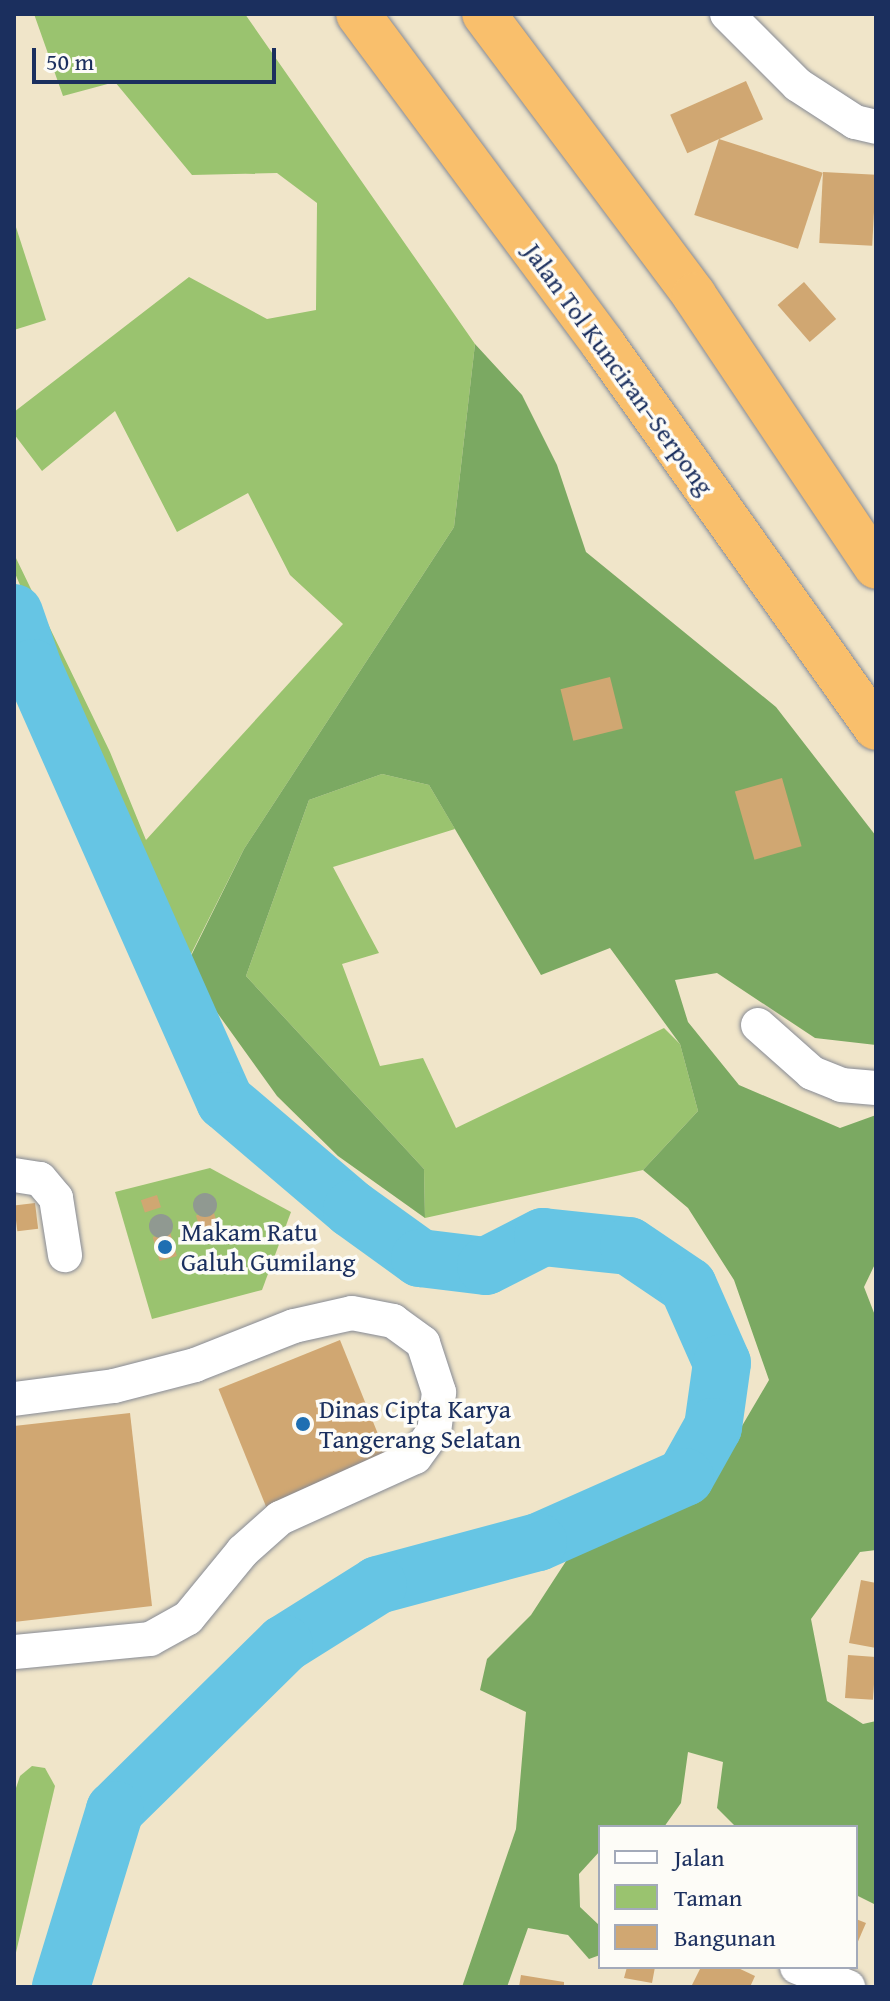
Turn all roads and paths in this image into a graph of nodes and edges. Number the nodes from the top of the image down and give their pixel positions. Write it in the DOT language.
graph roads {
  1 [pos="358,14"];
  2 [pos="484,14"];
  3 [pos="727,14"];
  4 [pos="876,127"];
  5 [pos="876,567"];
  6 [pos="876,728"];
  7 [pos="758,1025"];
  8 [pos="876,1088"];
  9 [pos="14,1175"];
  10 [pos="65,1255"];
  11 [pos="14,1399"];
  12 [pos="14,1652"];
  13 [pos="802,1969"];
  14 [pos="848,1987"];
  1 -- 6 [label="highway, Jalan Tol Kunciran–Serpong"];
  2 -- 5 [label="highway"];
  3 -- 4 [label="street"];
  7 -- 8 [label="street"];
  9 -- 10 [label="street"];
  11 -- 12 [label="street"];
  13 -- 14 [label="street"];
}
